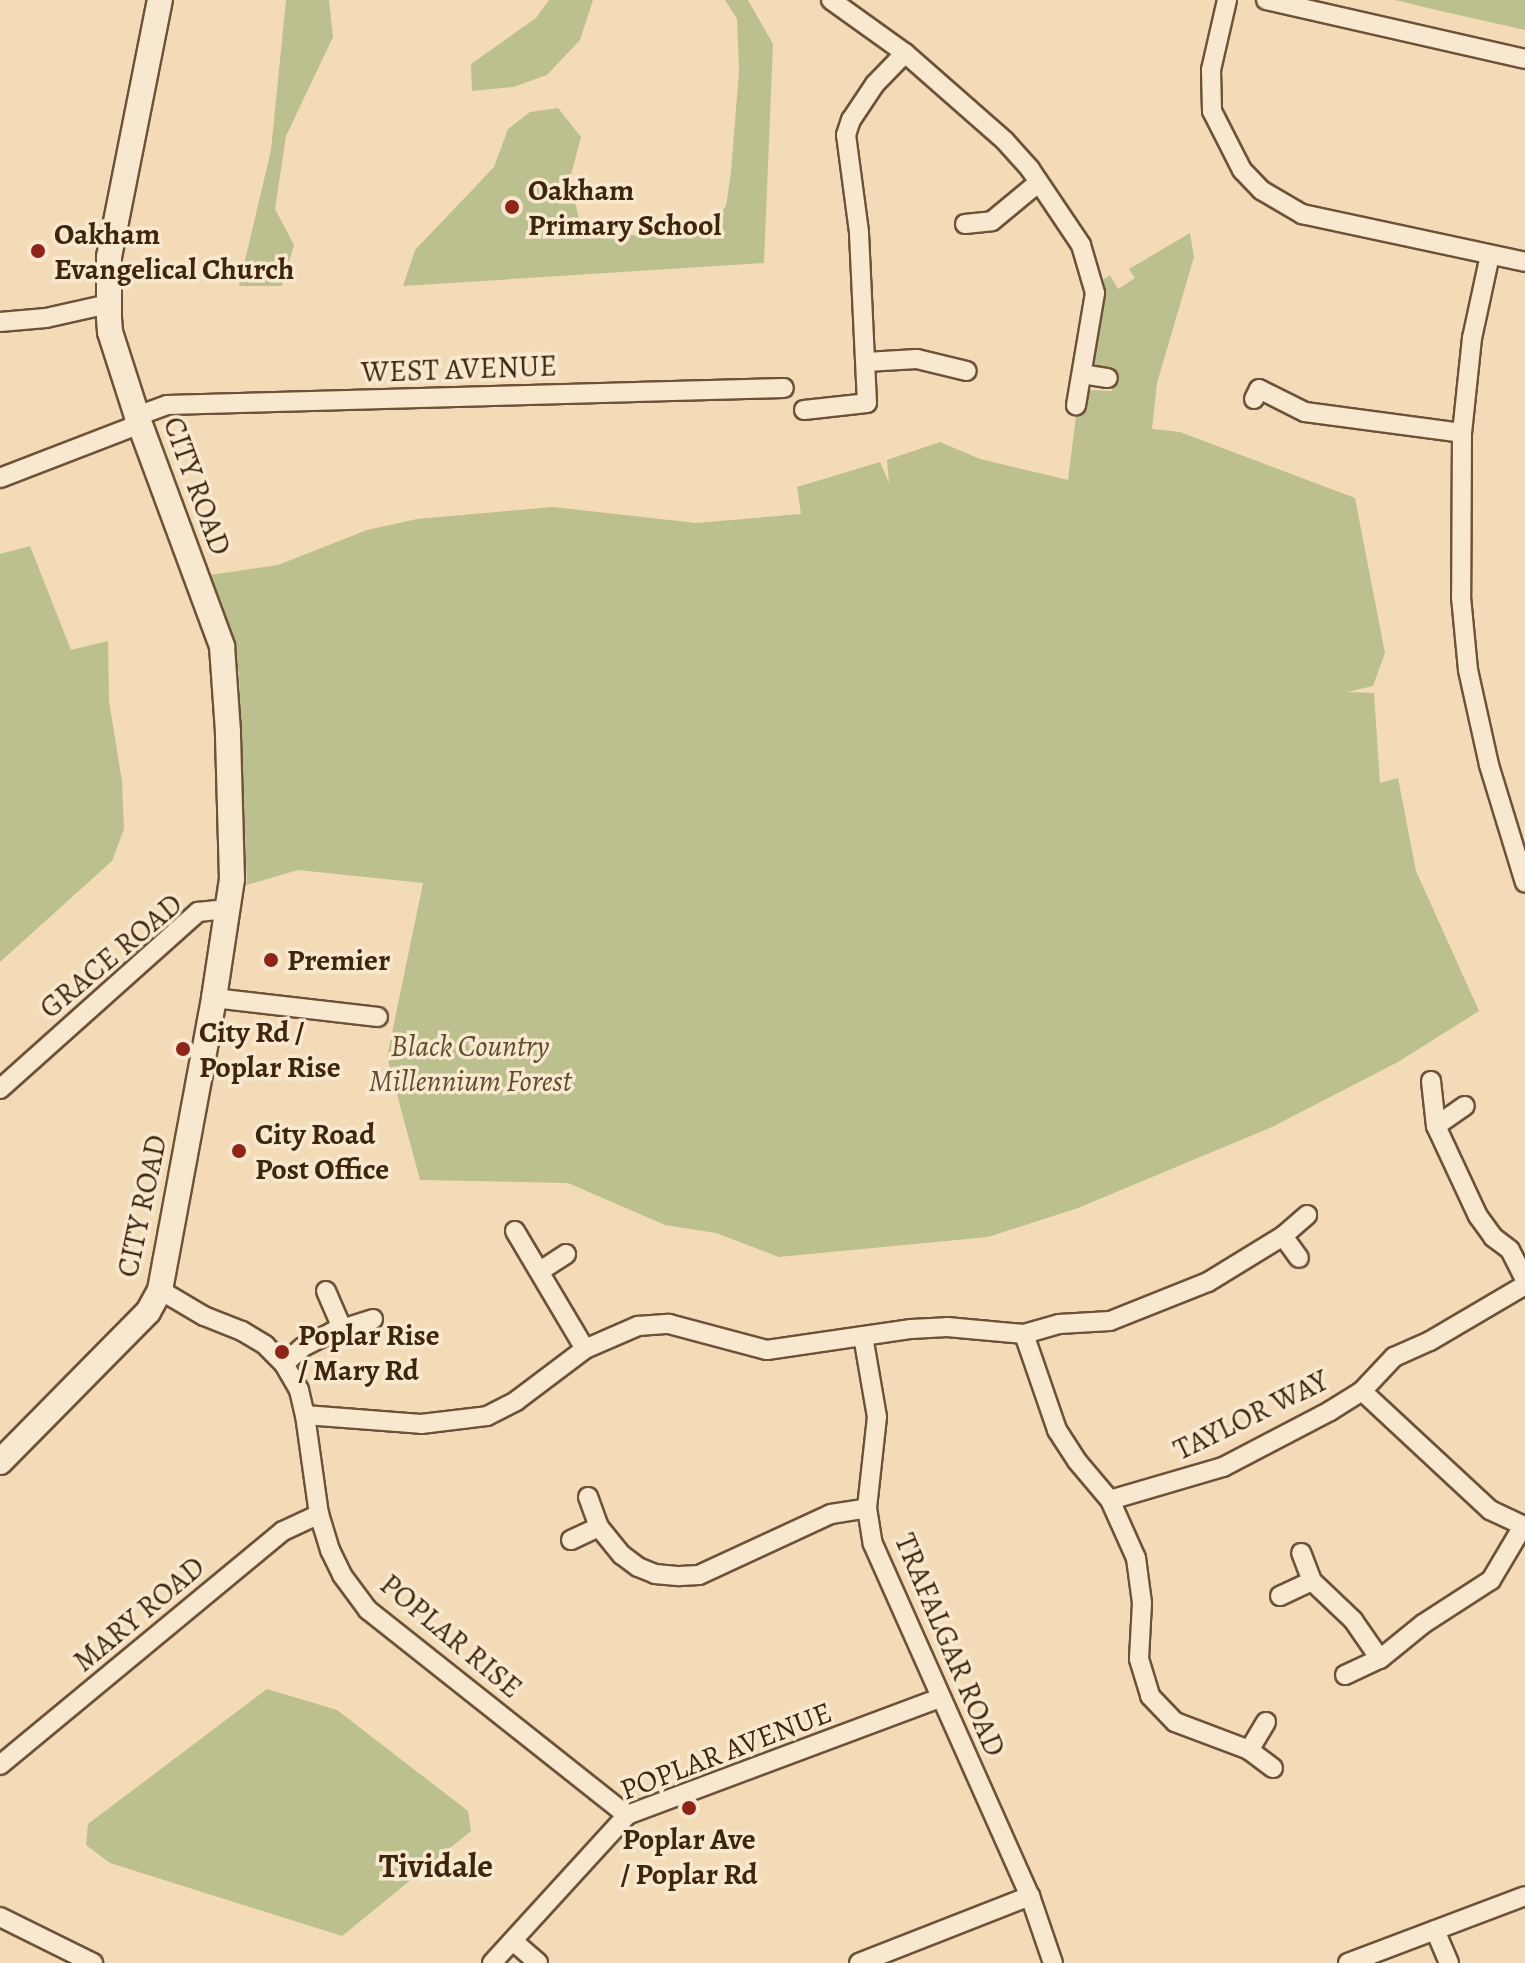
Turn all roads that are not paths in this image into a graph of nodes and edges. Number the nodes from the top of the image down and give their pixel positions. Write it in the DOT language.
graph roads {
  1 [pos="160,0"];
  2 [pos="831,0"];
  3 [pos="1227,0"];
  4 [pos="1266,0"];
  5 [pos="905,53"];
  6 [pos="1525,59"];
  7 [pos="1038,183"];
  8 [pos="965,224"];
  9 [pos="1490,255"];
  10 [pos="1525,262"];
  11 [pos="108,304"];
  12 [pos="0,322"];
  13 [pos="866,362"];
  14 [pos="967,371"];
  15 [pos="1082,374"];
  16 [pos="1108,378"];
  17 [pos="784,388"];
  18 [pos="1258,388"];
  19 [pos="1076,405"];
  20 [pos="804,410"];
  21 [pos="138,420"];
  22 [pos="1462,433"];
  23 [pos="0,478"];
  24 [pos="1525,883"];
  25 [pos="227,909"];
  26 [pos="214,998"];
  27 [pos="378,1017"];
  28 [pos="1431,1081"];
  29 [pos="0,1089"];
  30 [pos="1465,1106"];
  31 [pos="1436,1126"];
  32 [pos="1307,1215"];
  33 [pos="515,1231"];
  34 [pos="1283,1236"];
  35 [pos="566,1254"];
  36 [pos="1299,1258"];
  37 [pos="540,1271"];
  38 [pos="1525,1282"];
  39 [pos="160,1290"];
  40 [pos="326,1291"];
  41 [pos="373,1319"];
  42 [pos="342,1328"];
  43 [pos="1024,1334"];
  44 [pos="863,1336"];
  45 [pos="585,1349"];
  46 [pos="284,1364"];
  47 [pos="1362,1391"];
  48 [pos="305,1415"];
  49 [pos="0,1462"];
  50 [pos="588,1497"];
  51 [pos="1110,1500"];
  52 [pos="867,1508"];
  53 [pos="319,1514"];
  54 [pos="1524,1526"];
  55 [pos="599,1527"];
  56 [pos="571,1540"];
  57 [pos="1301,1553"];
  58 [pos="1312,1581"];
  59 [pos="1280,1596"];
  60 [pos="1380,1659"];
  61 [pos="1345,1675"];
  62 [pos="940,1698"];
  63 [pos="1266,1722"];
  64 [pos="1249,1750"];
  65 [pos="0,1765"];
  66 [pos="1273,1768"];
  67 [pos="627,1815"];
  68 [pos="1030,1896"];
  69 [pos="1525,1896"];
  70 [pos="0,1917"];
  71 [pos="1435,1930"];
  72 [pos="513,1941"];
  73 [pos="93,1963"];
  74 [pos="492,1963"];
  75 [pos="538,1963"];
  76 [pos="859,1963"];
  77 [pos="1053,1963"];
  78 [pos="1348,1963"];
  79 [pos="1449,1963"];
  1 -- 11 [label="street, CITY ROAD"];
  2 -- 5 [label="street"];
  3 -- 9 [label="street"];
  4 -- 6 [label="street"];
  5 -- 7 [label="street"];
  5 -- 13 [label="street"];
  7 -- 8 [label="street"];
  7 -- 15 [label="street"];
  9 -- 10 [label="street"];
  9 -- 22 [label="street"];
  11 -- 12 [label="street"];
  11 -- 21 [label="street, CITY ROAD"];
  13 -- 14 [label="street"];
  13 -- 20 [label="street"];
  15 -- 16 [label="street"];
  15 -- 19 [label="street"];
  17 -- 21 [label="street, WEST AVENUE"];
  18 -- 22 [label="street"];
  21 -- 23 [label="street, WEST AVENUE"];
  21 -- 25 [label="street, CITY ROAD"];
  22 -- 24 [label="street"];
  25 -- 26 [label="street, CITY ROAD"];
  25 -- 29 [label="street, GRACE ROAD"];
  26 -- 27 [label="street"];
  26 -- 39 [label="street, CITY ROAD"];
  28 -- 31 [label="street, TAYLOR WAY"];
  30 -- 31 [label="street"];
  31 -- 38 [label="street, TAYLOR WAY"];
  32 -- 34 [label="street"];
  33 -- 37 [label="street"];
  34 -- 36 [label="street"];
  34 -- 43 [label="street"];
  35 -- 37 [label="street"];
  37 -- 45 [label="street"];
  38 -- 47 [label="street, TAYLOR WAY"];
  39 -- 46 [label="street, POPLAR RISE"];
  39 -- 49 [label="street, CITY ROAD"];
  40 -- 42 [label="street"];
  41 -- 42 [label="street"];
  42 -- 46 [label="street"];
  43 -- 44 [label="street"];
  43 -- 51 [label="street"];
  44 -- 45 [label="street"];
  44 -- 52 [label="street, TRAFALGAR ROAD"];
  45 -- 48 [label="street"];
  46 -- 48 [label="street, POPLAR RISE"];
  47 -- 51 [label="street, TAYLOR WAY"];
  47 -- 54 [label="street"];
  48 -- 53 [label="street, POPLAR RISE"];
  50 -- 55 [label="street"];
  51 -- 64 [label="street"];
  52 -- 55 [label="street"];
  52 -- 62 [label="street, TRAFALGAR ROAD"];
  53 -- 65 [label="street, MARY ROAD"];
  53 -- 67 [label="street, POPLAR RISE"];
  54 -- 60 [label="street"];
  55 -- 56 [label="street"];
  57 -- 58 [label="street"];
  58 -- 59 [label="street"];
  58 -- 60 [label="street"];
  60 -- 61 [label="street"];
  62 -- 67 [label="street, POPLAR AVENUE"];
  62 -- 68 [label="street, TRAFALGAR ROAD"];
  63 -- 64 [label="street"];
  64 -- 66 [label="street"];
  67 -- 72 [label="street, POPLAR AVENUE"];
  68 -- 76 [label="street"];
  68 -- 77 [label="street, TRAFALGAR ROAD"];
  69 -- 71 [label="street"];
  70 -- 73 [label="street"];
  71 -- 78 [label="street"];
  71 -- 79 [label="street"];
  72 -- 74 [label="street, POPLAR AVENUE"];
  72 -- 75 [label="street"];
}
